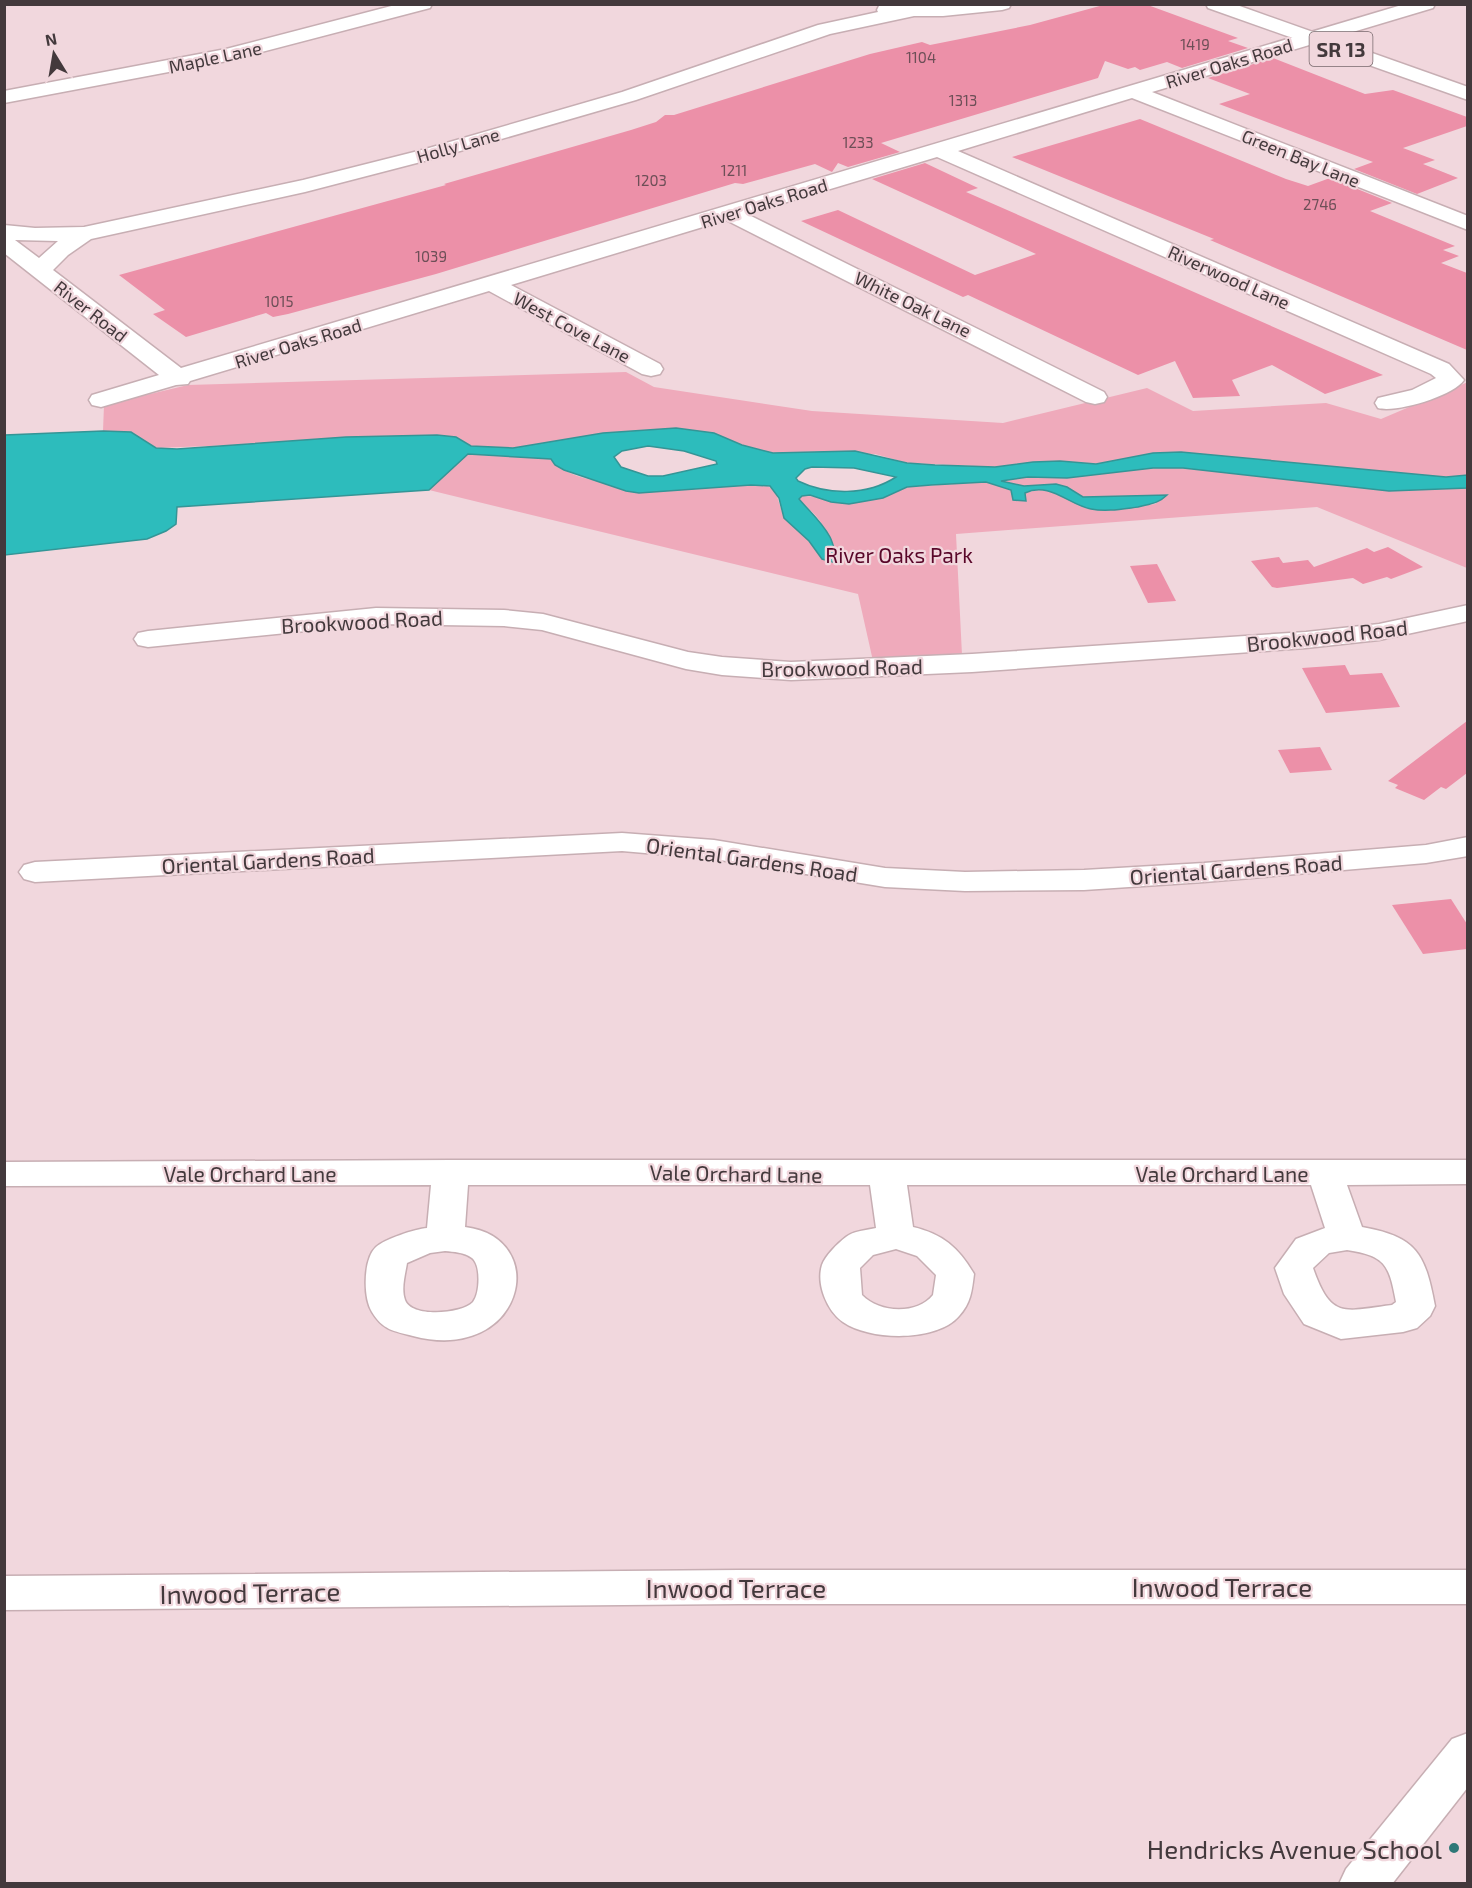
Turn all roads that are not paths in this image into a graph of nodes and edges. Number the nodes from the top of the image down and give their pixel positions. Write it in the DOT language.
graph roads {
  1 [pos="423,4"];
  2 [pos="1002,4"];
  3 [pos="1215,4"];
  4 [pos="1252,4"];
  5 [pos="1426,4"];
  6 [pos="852,7"];
  7 [pos="819,8"];
  8 [pos="907,12"];
  9 [pos="825,28"];
  10 [pos="1321,36"];
  11 [pos="1467,81"];
  12 [pos="1134,92"];
  13 [pos="1467,94"];
  14 [pos="4,98"];
  15 [pos="939,150"];
  16 [pos="729,213"];
  17 [pos="1467,224"];
  18 [pos="4,232"];
  19 [pos="84,234"];
  20 [pos="4,242"];
  21 [pos="40,272"];
  22 [pos="493,284"];
  23 [pos="651,369"];
  24 [pos="179,379"];
  25 [pos="1095,397"];
  26 [pos="101,400"];
  27 [pos="1387,403"];
  28 [pos="1467,613"];
  29 [pos="148,639"];
  30 [pos="1467,846"];
  31 [pos="35,872"];
  32 [pos="451,1172"];
  33 [pos="1467,1172"];
  34 [pos="887,1173"];
  35 [pos="1325,1173"];
  36 [pos="4,1174"];
  37 [pos="896,1236"];
  38 [pos="1347,1237"];
  39 [pos="445,1238"];
  40 [pos="1467,1587"];
  41 [pos="4,1593"];
  42 [pos="1467,1752"];
  43 [pos="1378,1878"];
  1 -- 14 [label="street, Maple Lane"];
  2 -- 8 [label="street, Holly Lane"];
  3 -- 10 [label="street, SR 13"];
  4 -- 10 [label="street, SR 13"];
  5 -- 10 [label="street, River Oaks Road"];
  6 -- 8 [label="street, Holly Lane"];
  7 -- 9 [label="street"];
  8 -- 9 [label="street, Holly Lane"];
  9 -- 19 [label="street, Holly Lane"];
  10 -- 11 [label="street, SR 13"];
  10 -- 12 [label="street, River Oaks Road"];
  10 -- 13 [label="street, SR 13"];
  12 -- 15 [label="street, River Oaks Road"];
  12 -- 17 [label="street, Green Bay Lane"];
  15 -- 16 [label="street, River Oaks Road"];
  15 -- 27 [label="street, Riverwood Lane"];
  16 -- 22 [label="street, River Oaks Road"];
  16 -- 25 [label="street, White Oak Lane"];
  18 -- 19 [label="street, Holly Lane"];
  19 -- 21 [label="street, Holly Lane"];
  20 -- 21 [label="street, River Road"];
  21 -- 24 [label="street, River Road"];
  22 -- 23 [label="street, West Cove Lane"];
  22 -- 24 [label="street, River Oaks Road"];
  24 -- 26 [label="street, River Oaks Road"];
  28 -- 29 [label="street, Brookwood Road"];
  30 -- 31 [label="street, Oriental Gardens Road"];
  32 -- 34 [label="street, Vale Orchard Lane"];
  32 -- 36 [label="street, Vale Orchard Lane"];
  32 -- 39 [label="street"];
  33 -- 35 [label="street, Vale Orchard Lane"];
  34 -- 35 [label="street, Vale Orchard Lane"];
  34 -- 37 [label="street"];
  35 -- 38 [label="street"];
  40 -- 41 [label="street, Inwood Terrace"];
  42 -- 43 [label="street"];
}
